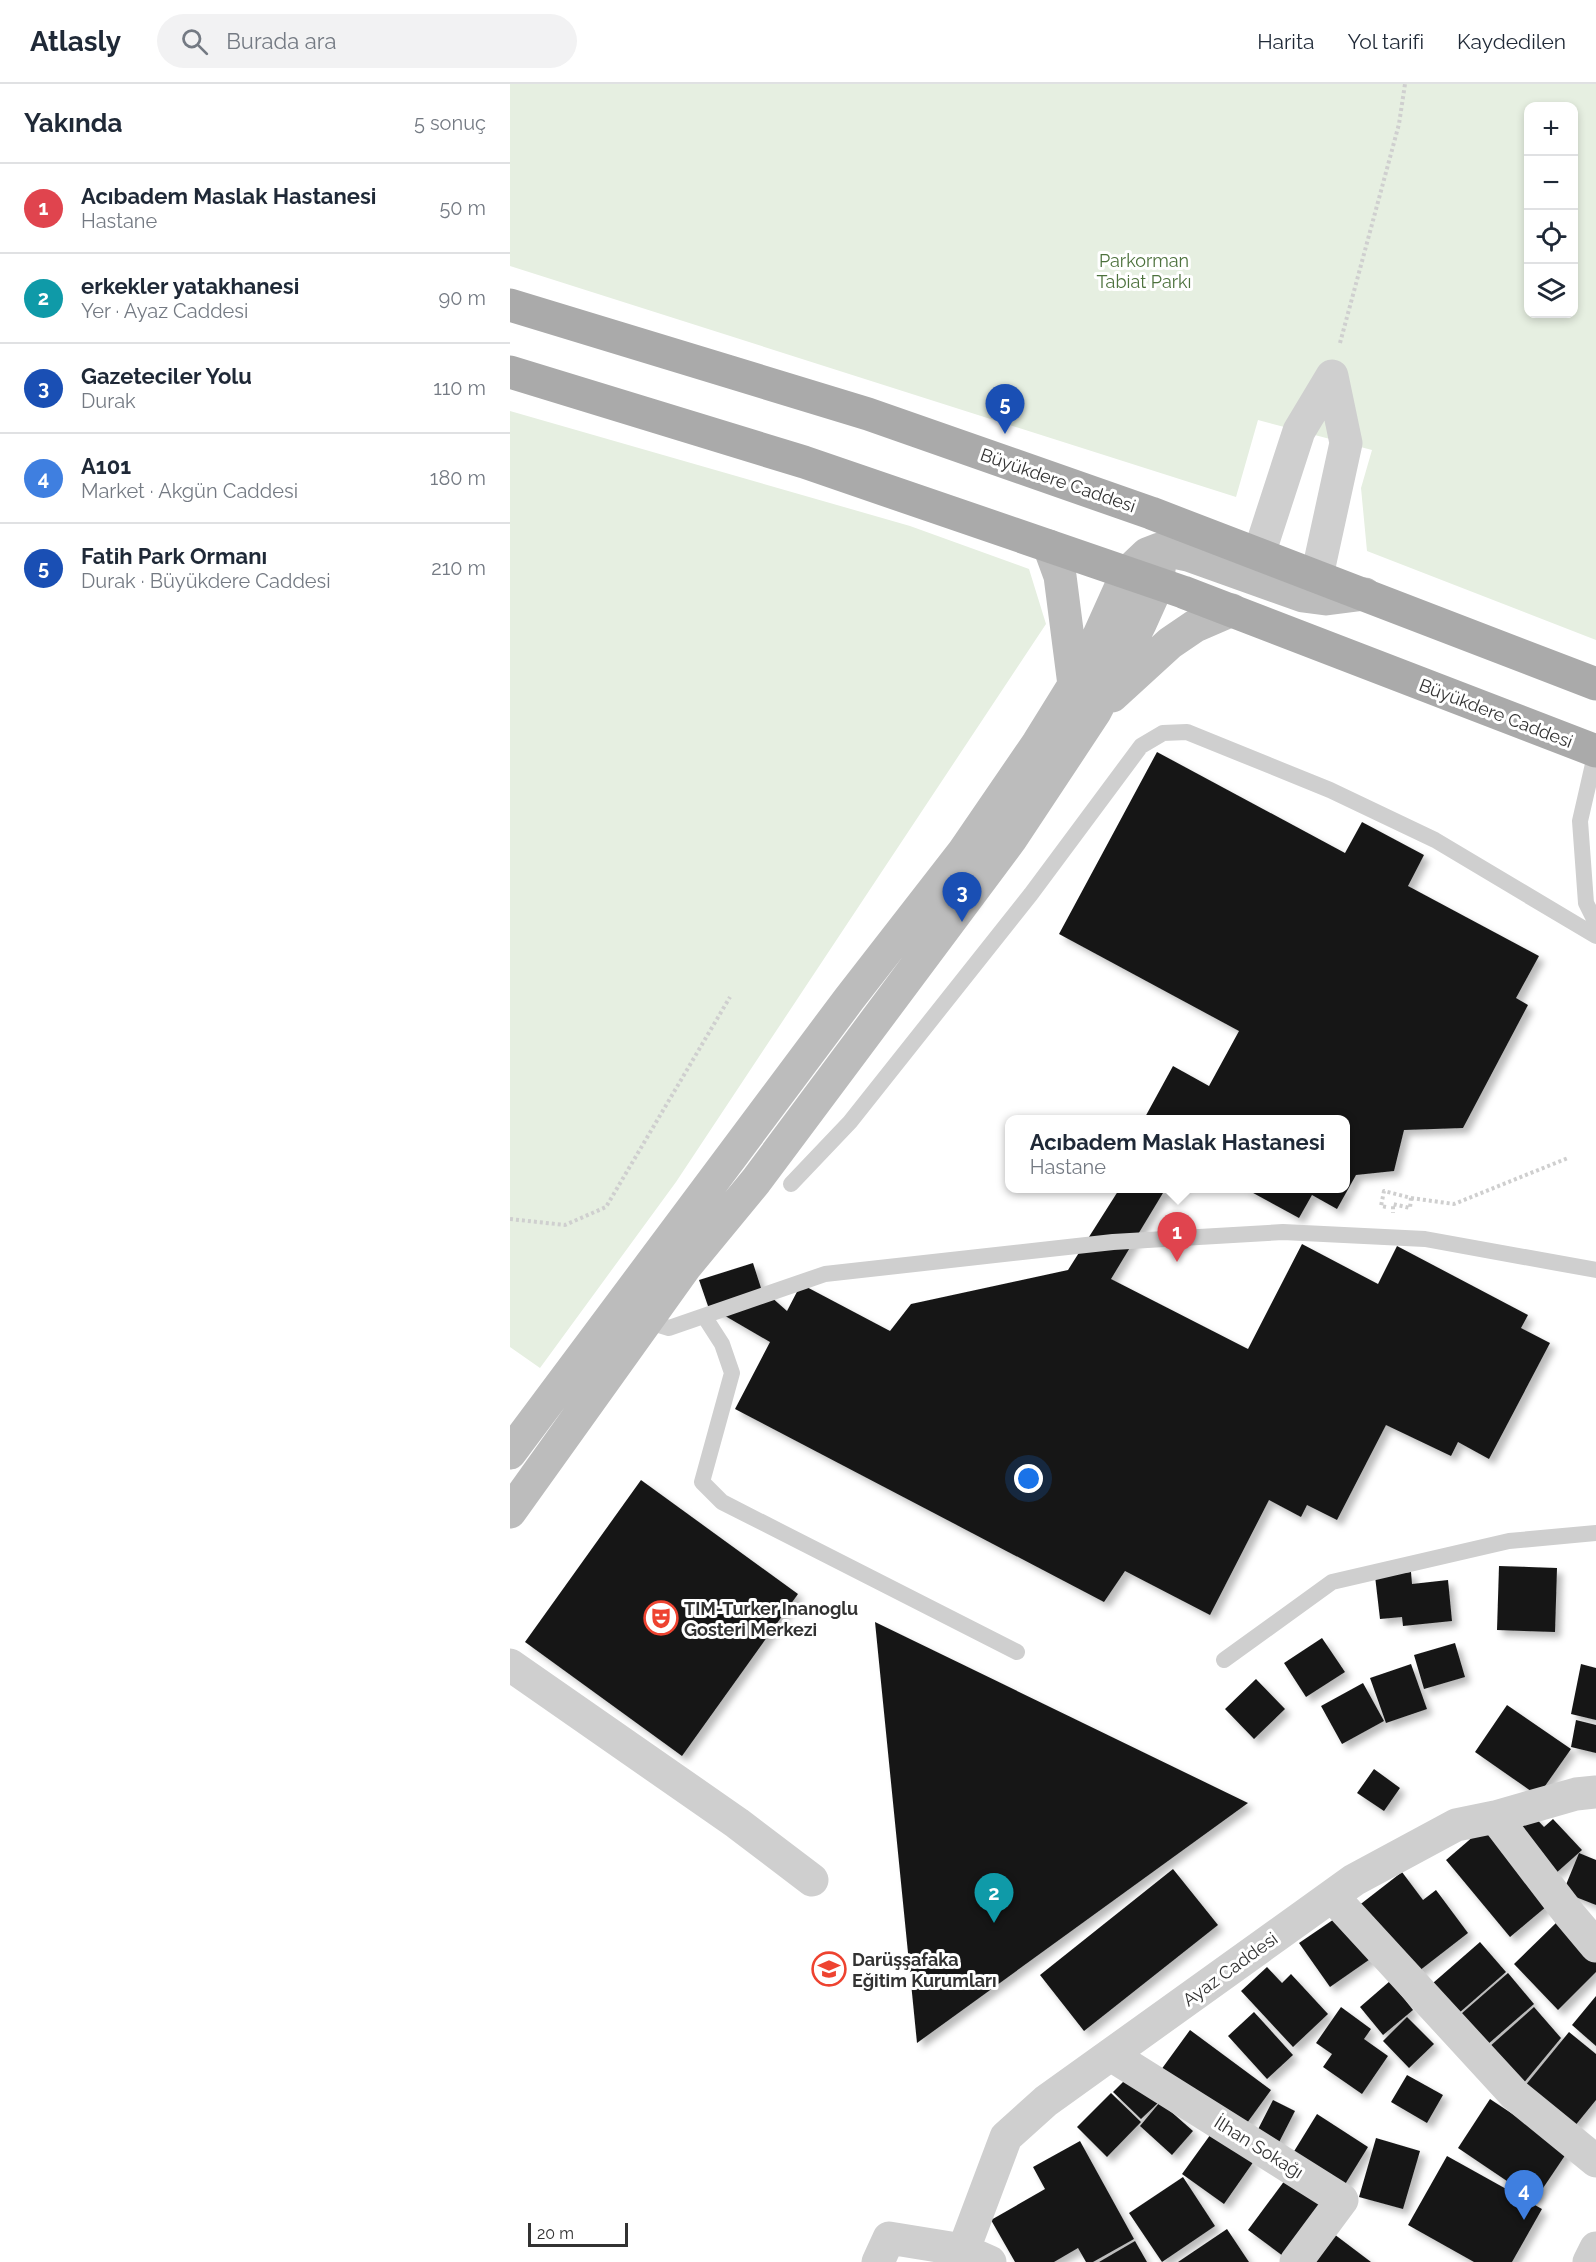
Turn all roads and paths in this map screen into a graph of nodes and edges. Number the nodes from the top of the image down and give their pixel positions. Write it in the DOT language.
graph roads {
  1 [pos="1405,84"];
  2 [pos="510,305"];
  3 [pos="510,372"];
  4 [pos="1332,376"];
  5 [pos="1151,513"];
  6 [pos="1049,546"];
  7 [pos="1160,549"];
  8 [pos="1259,554"];
  9 [pos="1127,573"];
  10 [pos="1317,576"];
  11 [pos="1158,584"];
  12 [pos="1365,594"];
  13 [pos="1232,610"];
  14 [pos="1596,684"];
  15 [pos="1074,685"];
  16 [pos="1095,712"];
  17 [pos="1596,752"];
  18 [pos="1596,922"];
  19 [pos="1596,936"];
  20 [pos="730,997"];
  21 [pos="1568,1158"];
  22 [pos="791,1184"];
  23 [pos="1411,1198"];
  24 [pos="1386,1207"];
  25 [pos="1410,1208"];
  26 [pos="510,1219"];
  27 [pos="1596,1270"];
  28 [pos="704,1316"];
  29 [pos="646,1322"];
  30 [pos="510,1453"];
  31 [pos="510,1512"];
  32 [pos="1596,1533"];
  33 [pos="1017,1652"];
  34 [pos="1224,1660"];
  35 [pos="510,1665"];
  36 [pos="1596,1792"];
  37 [pos="1495,1817"];
  38 [pos="812,1880"];
  39 [pos="1332,1896"];
  40 [pos="1596,1946"];
  41 [pos="1111,2055"];
  42 [pos="1596,2160"];
  43 [pos="1596,2248"];
  44 [pos="971,2258"];
  45 [pos="878,2262"];
  46 [pos="1296,2262"];
  47 [pos="1589,2262"];
  1 -- 4 [label="path"];
  2 -- 5 [label="main road, Büyükdere Caddesi"];
  3 -- 6 [label="main road, Büyükdere Caddesi"];
  4 -- 8 [label="street"];
  4 -- 10 [label="street"];
  5 -- 7 [label="main road"];
  5 -- 8 [label="main road, Büyükdere Caddesi"];
  6 -- 9 [label="main road, Büyükdere Caddesi"];
  6 -- 15 [label="main road"];
  7 -- 9 [label="main road"];
  7 -- 11 [label="main road"];
  7 -- 12 [label="main road"];
  8 -- 10 [label="main road, Büyükdere Caddesi"];
  9 -- 11 [label="main road, Büyükdere Caddesi"];
  9 -- 15 [label="main road"];
  10 -- 12 [label="main road, Büyükdere Caddesi"];
  11 -- 13 [label="main road, Büyükdere Caddesi"];
  11 -- 16 [label="main road"];
  12 -- 14 [label="main road, Büyükdere Caddesi"];
  13 -- 16 [label="main road"];
  13 -- 17 [label="main road, Büyükdere Caddesi"];
  15 -- 30 [label="main road"];
  16 -- 29 [label="main road"];
  17 -- 18 [label="lane"];
  19 -- 22 [label="lane"];
  20 -- 26 [label="path"];
  21 -- 23 [label="path"];
  23 -- 24 [label="path"];
  23 -- 25 [label="path"];
  27 -- 28 [label="lane"];
  28 -- 29 [label="lane"];
  28 -- 33 [label="lane"];
  29 -- 31 [label="main road"];
  32 -- 34 [label="lane"];
  35 -- 38 [label="street"];
  36 -- 37 [label="street, Ayaz Caddesi"];
  37 -- 39 [label="street, Ayaz Caddesi"];
  37 -- 40 [label="street"];
  39 -- 41 [label="street, Ayaz Caddesi"];
  39 -- 42 [label="street"];
  41 -- 44 [label="street, Ayaz Caddesi"];
  41 -- 46 [label="street, İlhan Sokağı"];
  43 -- 47 [label="street"];
  44 -- 45 [label="street"];
}
